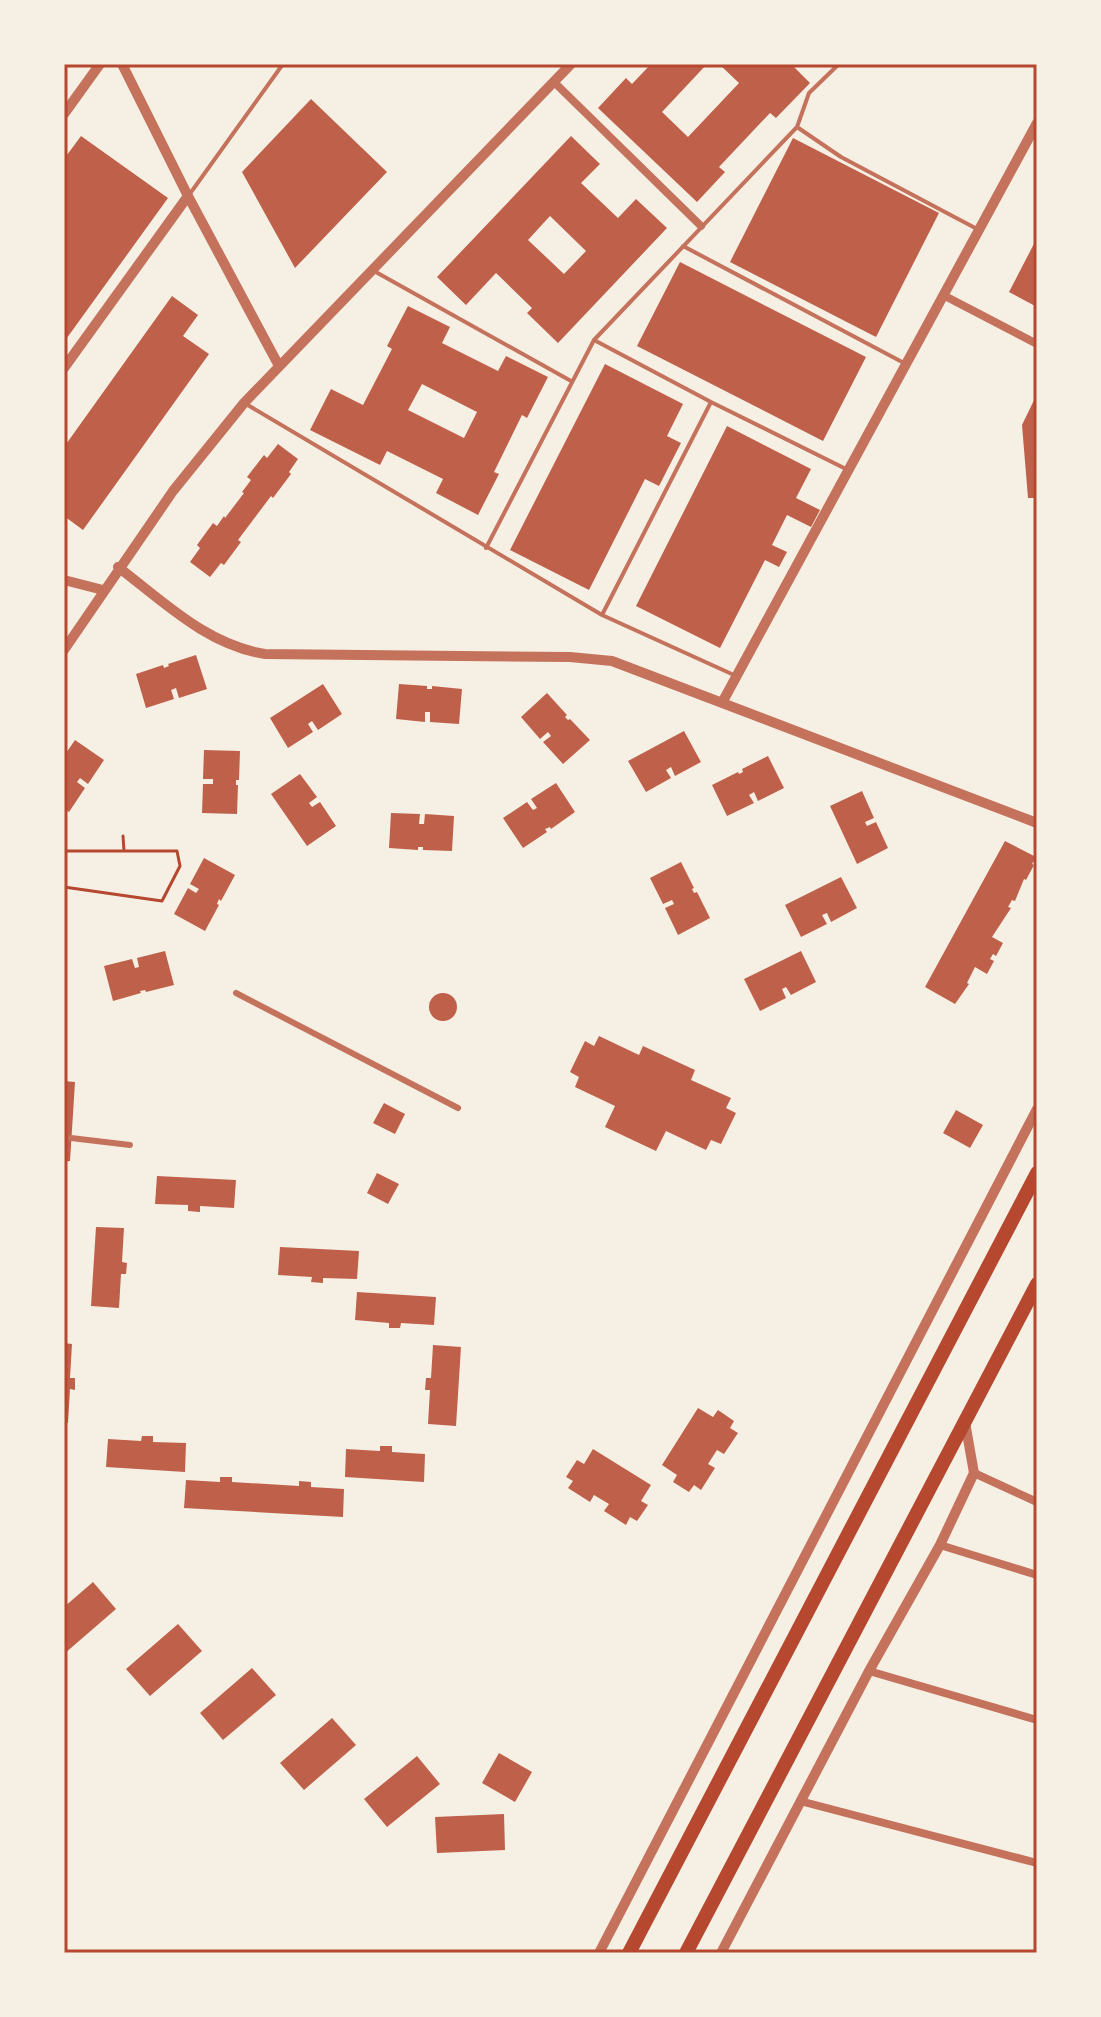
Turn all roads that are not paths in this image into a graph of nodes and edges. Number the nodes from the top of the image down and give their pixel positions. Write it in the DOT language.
graph roads {
  1 [pos="100,64"];
  2 [pos="122,64"];
  3 [pos="283,64"];
  4 [pos="571,64"];
  5 [pos="839,64"];
  6 [pos="554,82"];
  7 [pos="64,114"];
  8 [pos="1037,123"];
  9 [pos="797,127"];
  10 [pos="188,196"];
  11 [pos="701,226"];
  12 [pos="979,230"];
  13 [pos="683,246"];
  14 [pos="372,270"];
  15 [pos="943,295"];
  16 [pos="594,340"];
  17 [pos="1037,344"];
  18 [pos="906,365"];
  19 [pos="279,366"];
  20 [pos="64,368"];
  21 [pos="571,381"];
  22 [pos="711,402"];
  23 [pos="244,403"];
  24 [pos="850,470"];
  25 [pos="486,548"];
  26 [pos="118,567"];
  27 [pos="64,580"];
  28 [pos="103,590"];
  29 [pos="602,615"];
  30 [pos="64,650"];
  31 [pos="736,676"];
  32 [pos="723,701"];
  33 [pos="1037,823"];
  34 [pos="236,993"];
  35 [pos="458,1108"];
  36 [pos="1037,1109"];
  37 [pos="71,1138"];
  38 [pos="130,1145"];
  39 [pos="1037,1173"];
  40 [pos="1037,1284"];
  41 [pos="965,1420"];
  42 [pos="974,1473"];
  43 [pos="1037,1502"];
  44 [pos="940,1545"];
  45 [pos="1037,1575"];
  46 [pos="869,1671"];
  47 [pos="1037,1720"];
  48 [pos="800,1801"];
  49 [pos="1037,1863"];
  50 [pos="599,1953"];
  51 [pos="629,1953"];
  52 [pos="686,1953"];
  53 [pos="721,1953"];
  1 -- 7 [label="street"];
  2 -- 10 [label="street"];
  3 -- 10 [label="lane"];
  4 -- 6 [label="street"];
  5 -- 9 [label="lane"];
  6 -- 11 [label="street"];
  6 -- 14 [label="street"];
  8 -- 12 [label="street"];
  9 -- 11 [label="lane"];
  9 -- 12 [label="lane"];
  10 -- 19 [label="street"];
  10 -- 20 [label="street"];
  11 -- 13 [label="lane"];
  12 -- 15 [label="street"];
  13 -- 16 [label="lane"];
  13 -- 18 [label="lane"];
  14 -- 19 [label="street"];
  14 -- 21 [label="lane"];
  15 -- 17 [label="street"];
  15 -- 18 [label="street"];
  16 -- 21 [label="lane"];
  16 -- 22 [label="lane"];
  18 -- 24 [label="street"];
  19 -- 23 [label="street"];
  21 -- 25 [label="lane"];
  22 -- 24 [label="lane"];
  22 -- 29 [label="lane"];
  23 -- 25 [label="lane"];
  23 -- 26 [label="street"];
  24 -- 31 [label="street"];
  25 -- 29 [label="lane"];
  26 -- 28 [label="street"];
  26 -- 32 [label="street"];
  27 -- 28 [label="street"];
  28 -- 30 [label="street"];
  29 -- 31 [label="lane"];
  31 -- 32 [label="street"];
  32 -- 33 [label="street"];
  34 -- 35 [label="street"];
  36 -- 50 [label="street"];
  37 -- 38 [label="street"];
  39 -- 51 [label="highway"];
  40 -- 41 [label="highway"];
  41 -- 42 [label="street"];
  41 -- 52 [label="highway"];
  42 -- 43 [label="street"];
  42 -- 44 [label="street"];
  44 -- 45 [label="street"];
  44 -- 46 [label="street"];
  46 -- 47 [label="street"];
  46 -- 48 [label="street"];
  48 -- 49 [label="street"];
  48 -- 53 [label="street"];
}
